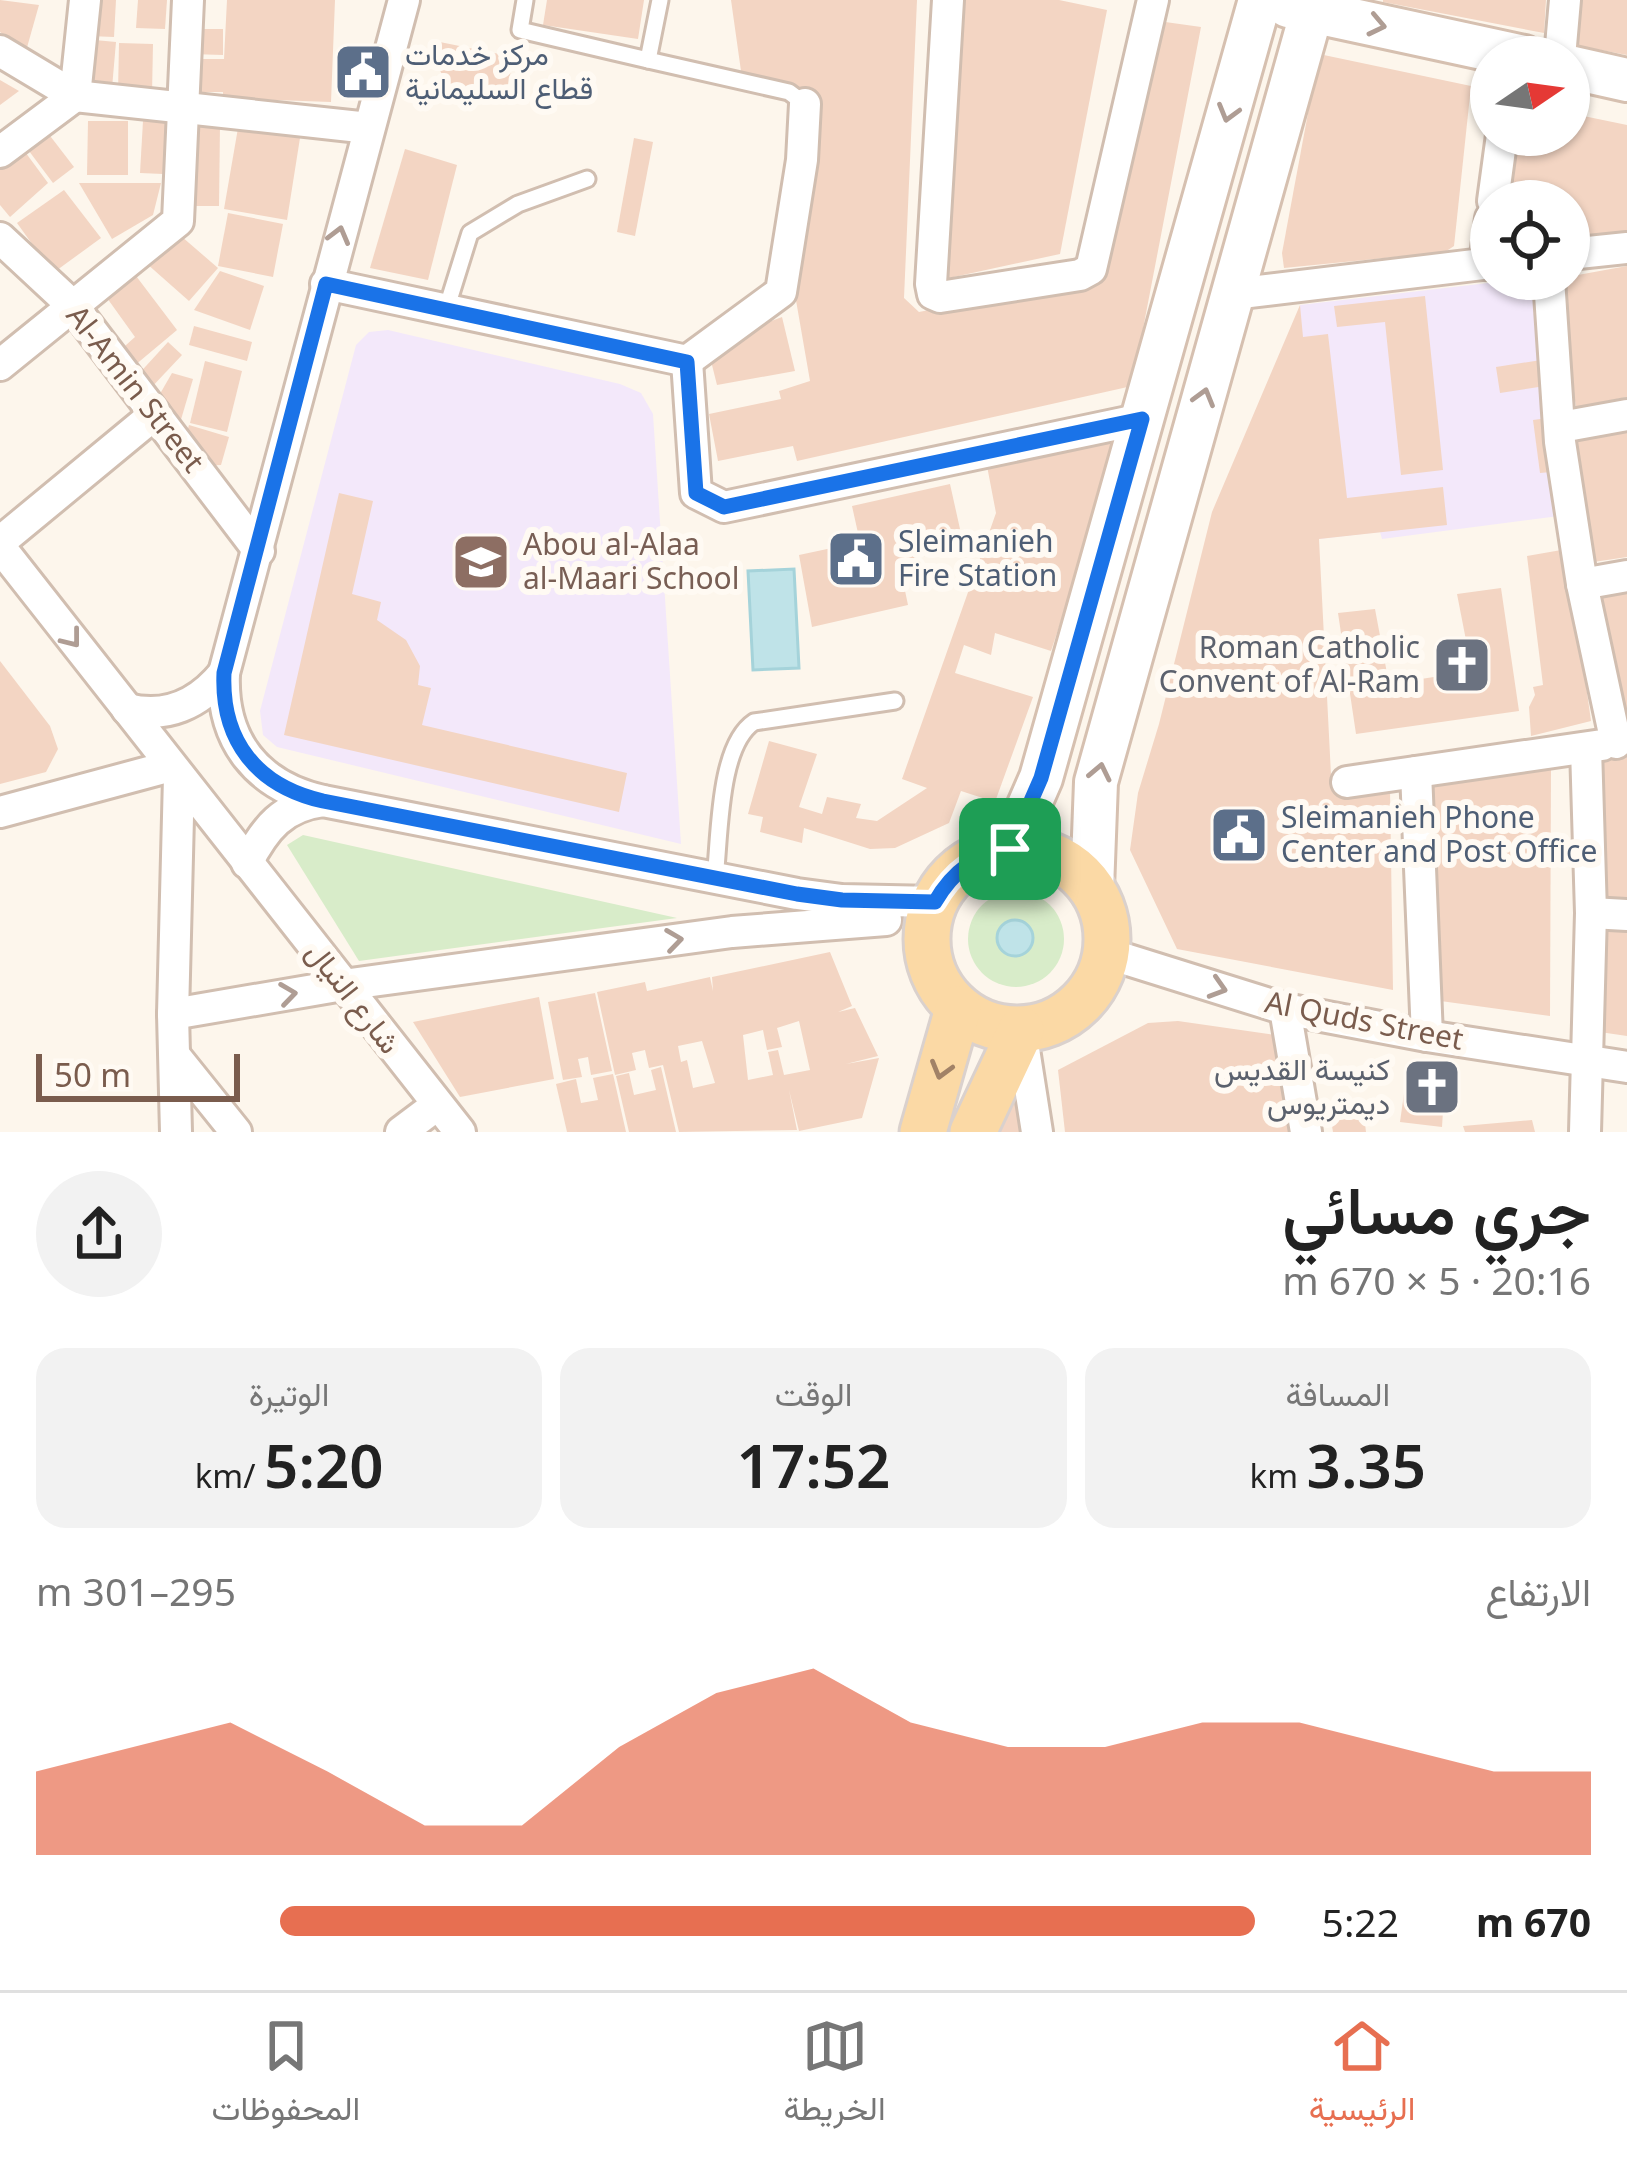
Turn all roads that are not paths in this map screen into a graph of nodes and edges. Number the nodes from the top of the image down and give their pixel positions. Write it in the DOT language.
graph roads {
  1 [pos="85,0"];
  2 [pos="188,0"];
  3 [pos="404,0"];
  4 [pos="525,0"];
  5 [pos="660,0"];
  6 [pos="948,0"];
  7 [pos="1153,0"];
  8 [pos="1262,0"];
  9 [pos="1565,0"];
  10 [pos="1313,6"];
  11 [pos="1562,36"];
  12 [pos="1470,44"];
  13 [pos="0,52"];
  14 [pos="648,60"];
  15 [pos="1590,72"];
  16 [pos="1627,80"];
  17 [pos="75,96"];
  18 [pos="805,104"];
  19 [pos="184,108"];
  20 [pos="369,128"];
  21 [pos="0,152"];
  22 [pos="587,179"];
  23 [pos="0,238"];
  24 [pos="1627,248"];
  25 [pos="1590,252"];
  26 [pos="1470,265"];
  27 [pos="326,284"];
  28 [pos="1233,294"];
  29 [pos="1552,300"];
  30 [pos="72,305"];
  31 [pos="446,310"];
  32 [pos="687,362"];
  33 [pos="0,365"];
  34 [pos="155,414"];
  35 [pos="1627,415"];
  36 [pos="1142,419"];
  37 [pos="1562,427"];
  38 [pos="0,545"];
  39 [pos="259,550"];
  40 [pos="1627,576"];
  41 [pos="1582,584"];
  42 [pos="224,673"];
  43 [pos="896,700"];
  44 [pos="127,710"];
  45 [pos="1610,744"];
  46 [pos="175,772"];
  47 [pos="1416,772"];
  48 [pos="1347,782"];
  49 [pos="323,801"];
  50 [pos="0,812"];
  51 [pos="1010,849"];
  52 [pos="247,863"];
  53 [pos="715,878"];
  54 [pos="1091,889"];
  55 [pos="932,910"];
  56 [pos="1592,914"];
  57 [pos="1627,915"];
  58 [pos="1106,953"];
  59 [pos="343,985"];
  60 [pos="958,1009"];
  61 [pos="1286,1009"];
  62 [pos="173,1014"];
  63 [pos="1021,1030"];
  64 [pos="1427,1036"];
  65 [pos="175,1056"];
  66 [pos="1588,1061"];
  67 [pos="1627,1066"];
  68 [pos="437,1105"];
  69 [pos="176,1132"];
  70 [pos="236,1132"];
  71 [pos="401,1132"];
  72 [pos="460,1132"];
  73 [pos="923,1132"];
  74 [pos="973,1132"];
  75 [pos="1037,1132"];
  76 [pos="1306,1132"];
  77 [pos="1585,1132"];
  1 -- 17 [label="street"];
  2 -- 19 [label="street"];
  3 -- 20 [label="street"];
  4 -- 14 [label="lane"];
  5 -- 14 [label="lane"];
  6 -- 7 [label="street"];
  8 -- 10 [label="main road"];
  8 -- 36 [label="main road, one-way"];
  9 -- 11 [label="street"];
  10 -- 12 [label="main road, one-way"];
  10 -- 28 [label="main road"];
  13 -- 17 [label="street"];
  14 -- 18 [label="lane"];
  15 -- 16 [label="main road"];
  17 -- 19 [label="street"];
  17 -- 21 [label="street"];
  18 -- 32 [label="street"];
  19 -- 20 [label="street"];
  19 -- 30 [label="street"];
  27 -- 20 [label="street, one-way"];
  22 -- 31 [label="lane"];
  23 -- 30 [label="street, Al-Amin Street"];
  24 -- 25 [label="street"];
  26 -- 28 [label="street"];
  27 -- 31 [label="street"];
  27 -- 39 [label="street"];
  54 -- 28 [label="main road, one-way"];
  29 -- 37 [label="street"];
  30 -- 33 [label="street"];
  30 -- 34 [label="street, Al-Amin Street"];
  31 -- 32 [label="street"];
  32 -- 36 [label="street"];
  34 -- 38 [label="street"];
  34 -- 39 [label="street, Al-Amin Street"];
  35 -- 37 [label="street"];
  36 -- 51 [label="main road"];
  37 -- 41 [label="street"];
  38 -- 44 [label="street, شارع النيال, one-way"];
  39 -- 42 [label="street"];
  40 -- 41 [label="street"];
  41 -- 45 [label="street"];
  42 -- 44 [label="street"];
  42 -- 49 [label="street"];
  43 -- 53 [label="lane"];
  44 -- 46 [label="street, شارع النيال"];
  45 -- 47 [label="street"];
  45 -- 56 [label="street"];
  46 -- 50 [label="street"];
  46 -- 52 [label="street, شارع النيال"];
  46 -- 62 [label="street"];
  47 -- 48 [label="street"];
  47 -- 64 [label="street"];
  49 -- 52 [label="street"];
  49 -- 53 [label="street"];
  51 -- 54 [label="main road"];
  51 -- 55 [label="main road"];
  52 -- 59 [label="street, شارع النيال"];
  53 -- 55 [label="street"];
  54 -- 58 [label="main road"];
  59 -- 55 [label="street, one-way"];
  55 -- 60 [label="main road"];
  56 -- 57 [label="street"];
  56 -- 66 [label="street"];
  58 -- 61 [label="street, Al Quds Street, one-way"];
  58 -- 63 [label="main road"];
  62 -- 59 [label="street, one-way"];
  59 -- 68 [label="street, شارع النيال"];
  60 -- 63 [label="main road"];
  60 -- 73 [label="main road, one-way"];
  61 -- 64 [label="street, Al Quds Street"];
  61 -- 76 [label="street"];
  62 -- 65 [label="street"];
  63 -- 74 [label="main road"];
  63 -- 75 [label="street"];
  64 -- 66 [label="street, Al Quds Street"];
  65 -- 69 [label="street"];
  65 -- 70 [label="street"];
  66 -- 67 [label="street, Al Quds Street"];
  66 -- 77 [label="street"];
  68 -- 71 [label="street"];
  68 -- 72 [label="street, شارع النيال"];
}
